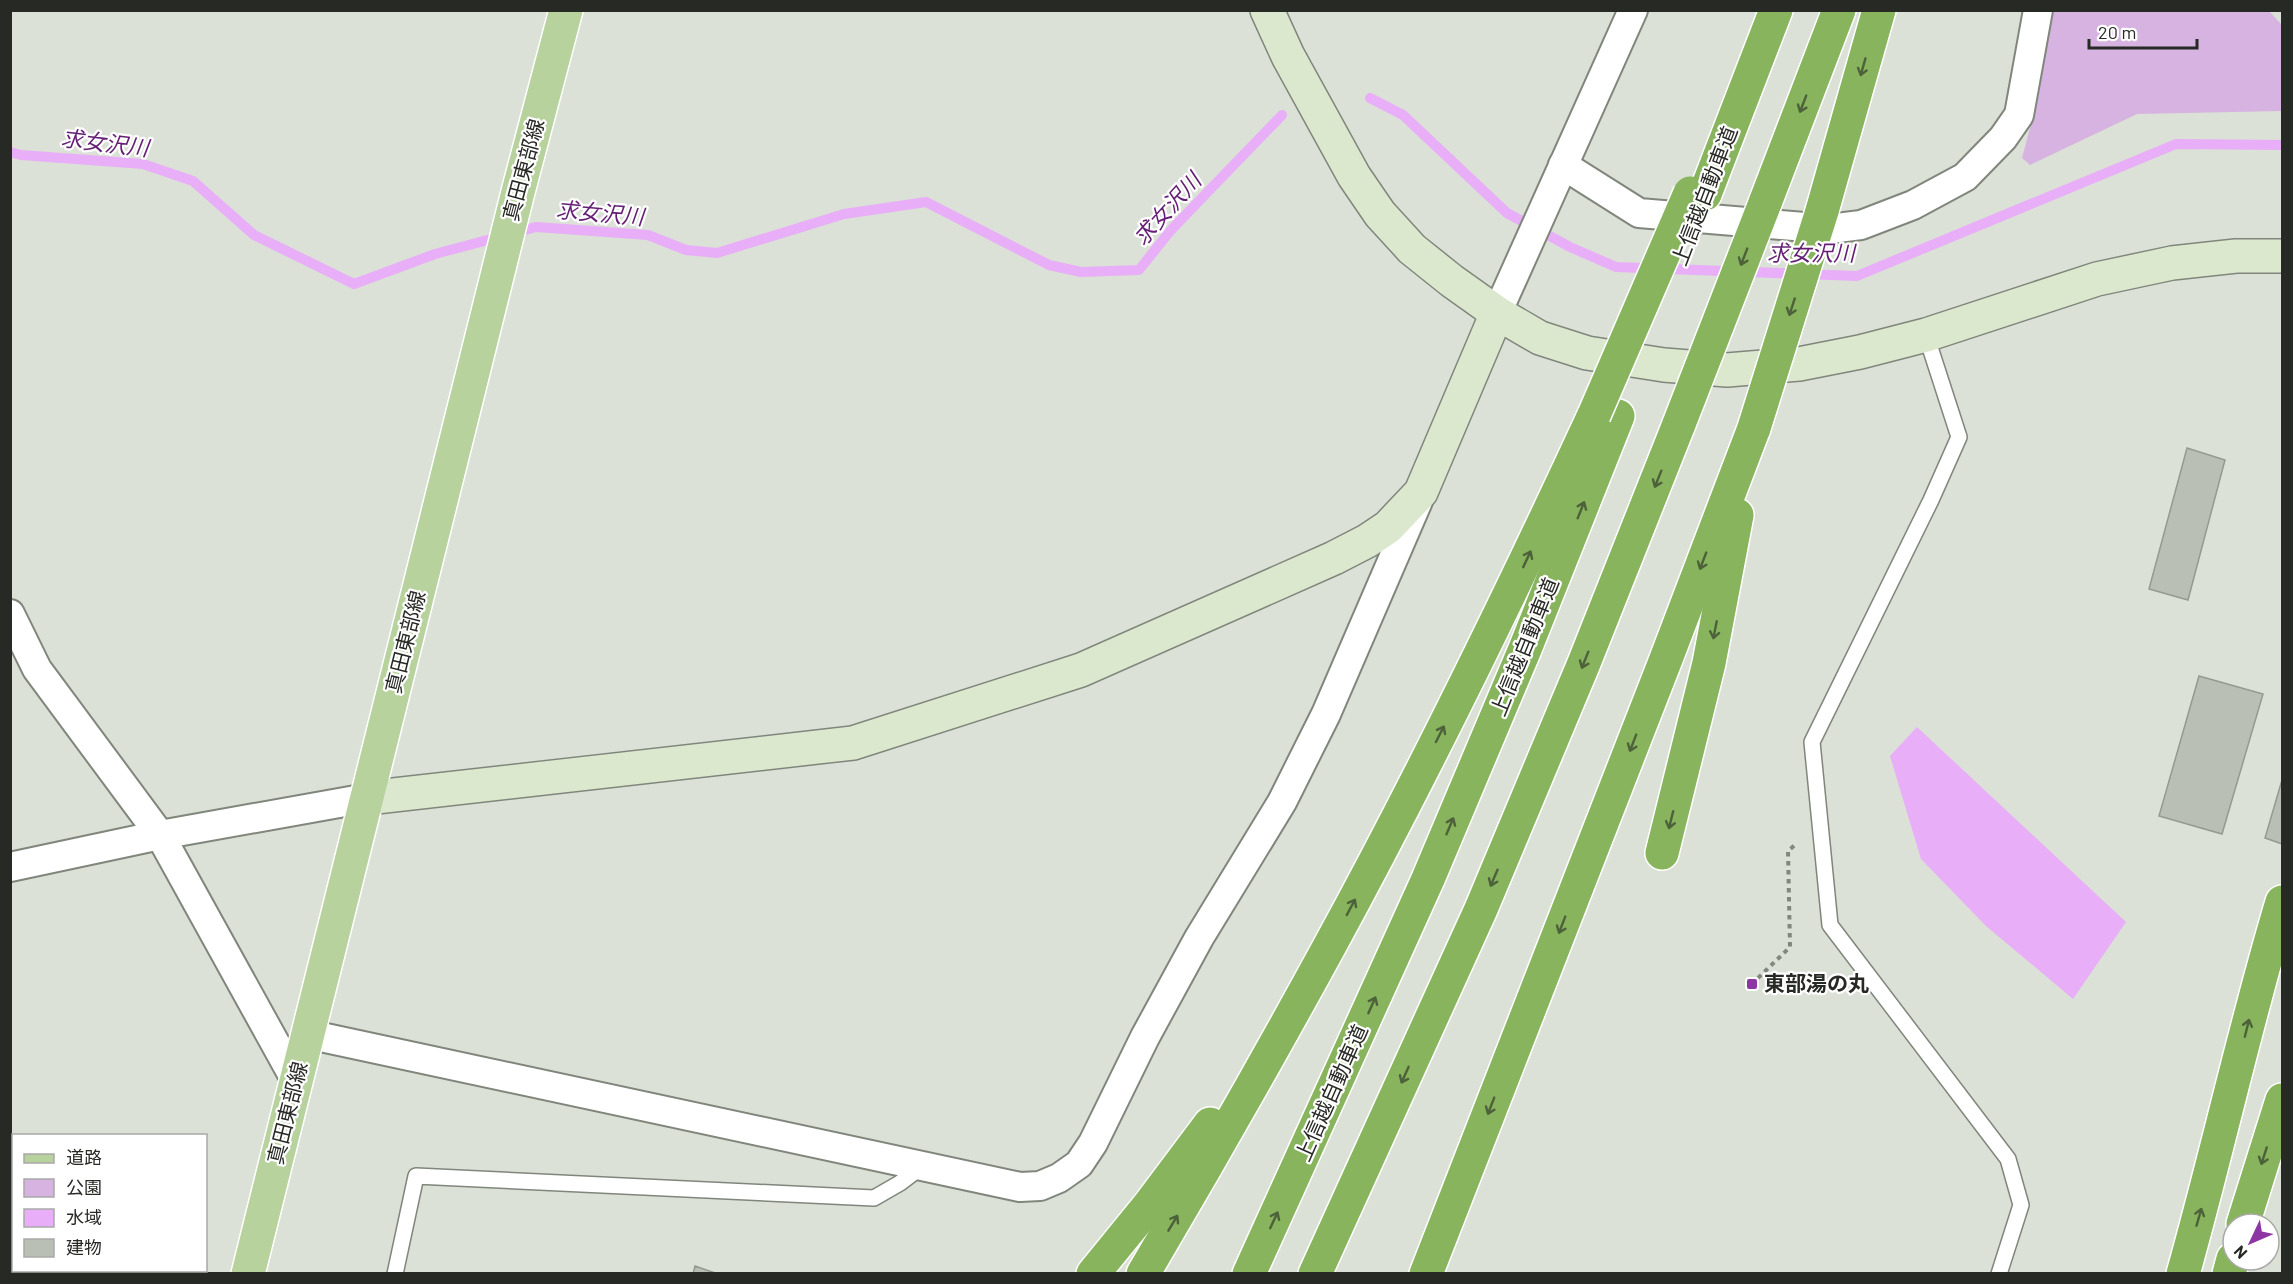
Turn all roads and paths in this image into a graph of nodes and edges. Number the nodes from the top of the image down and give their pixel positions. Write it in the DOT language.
graph roads {
  1 [pos="567,10"];
  2 [pos="1267,10"];
  3 [pos="1633,10"];
  4 [pos="1763,10"];
  5 [pos="1776,10"];
  6 [pos="1839,10"];
  7 [pos="1878,10"];
  8 [pos="2038,10"];
  9 [pos="1558,177"];
  10 [pos="1698,194"];
  11 [pos="2283,256"];
  12 [pos="1497,313"];
  13 [pos="1926,335"];
  14 [pos="1606,416"];
  15 [pos="1754,428"];
  16 [pos="1421,492"];
  17 [pos="10,614"];
  18 [pos="367,798"];
  19 [pos="1820,826"];
  20 [pos="160,835"];
  21 [pos="1662,853"];
  22 [pos="10,867"];
  23 [pos="2283,902"];
  24 [pos="1330,947"];
  25 [pos="1758,978"];
  26 [pos="307,1034"];
  27 [pos="296,1081"];
  28 [pos="2283,1100"];
  29 [pos="921,1167"];
  30 [pos="2247,1212"];
  31 [pos="248,1274"];
  32 [pos="395,1274"];
  33 [pos="1093,1274"];
  34 [pos="1143,1274"];
  35 [pos="1249,1274"];
  36 [pos="1315,1274"];
  37 [pos="1426,1274"];
  38 [pos="1999,1274"];
  39 [pos="2182,1274"];
  1 -- 18 [label="main road, 真田東部線"];
  2 -- 12 [label="street"];
  3 -- 9 [label="street"];
  4 -- 10 [label="highway"];
  5 -- 10 [label="highway, 上信越自動車道"];
  6 -- 36 [label="highway, one-way, bridge"];
  7 -- 15 [label="highway, one-way, bridge"];
  8 -- 9 [label="street"];
  9 -- 12 [label="street"];
  10 -- 14 [label="highway, 上信越自動車道"];
  11 -- 13 [label="street"];
  12 -- 13 [label="street"];
  12 -- 16 [label="street"];
  13 -- 19 [label="lane"];
  24 -- 14 [label="highway, one-way"];
  35 -- 14 [label="highway, 上信越自動車道, one-way"];
  15 -- 21 [label="highway, one-way"];
  15 -- 37 [label="highway, one-way"];
  16 -- 18 [label="street"];
  16 -- 29 [label="street"];
  17 -- 20 [label="street"];
  18 -- 20 [label="street"];
  18 -- 26 [label="main road, 真田東部線"];
  19 -- 25 [label="path"];
  19 -- 38 [label="lane"];
  20 -- 22 [label="street"];
  20 -- 27 [label="street"];
  39 -- 23 [label="highway, one-way"];
  24 -- 33 [label="highway"];
  34 -- 24 [label="highway, one-way"];
  26 -- 27 [label="main road, 真田東部線"];
  26 -- 29 [label="street"];
  27 -- 31 [label="main road, 真田東部線"];
  28 -- 30 [label="highway, one-way"];
  29 -- 32 [label="lane"];
}
